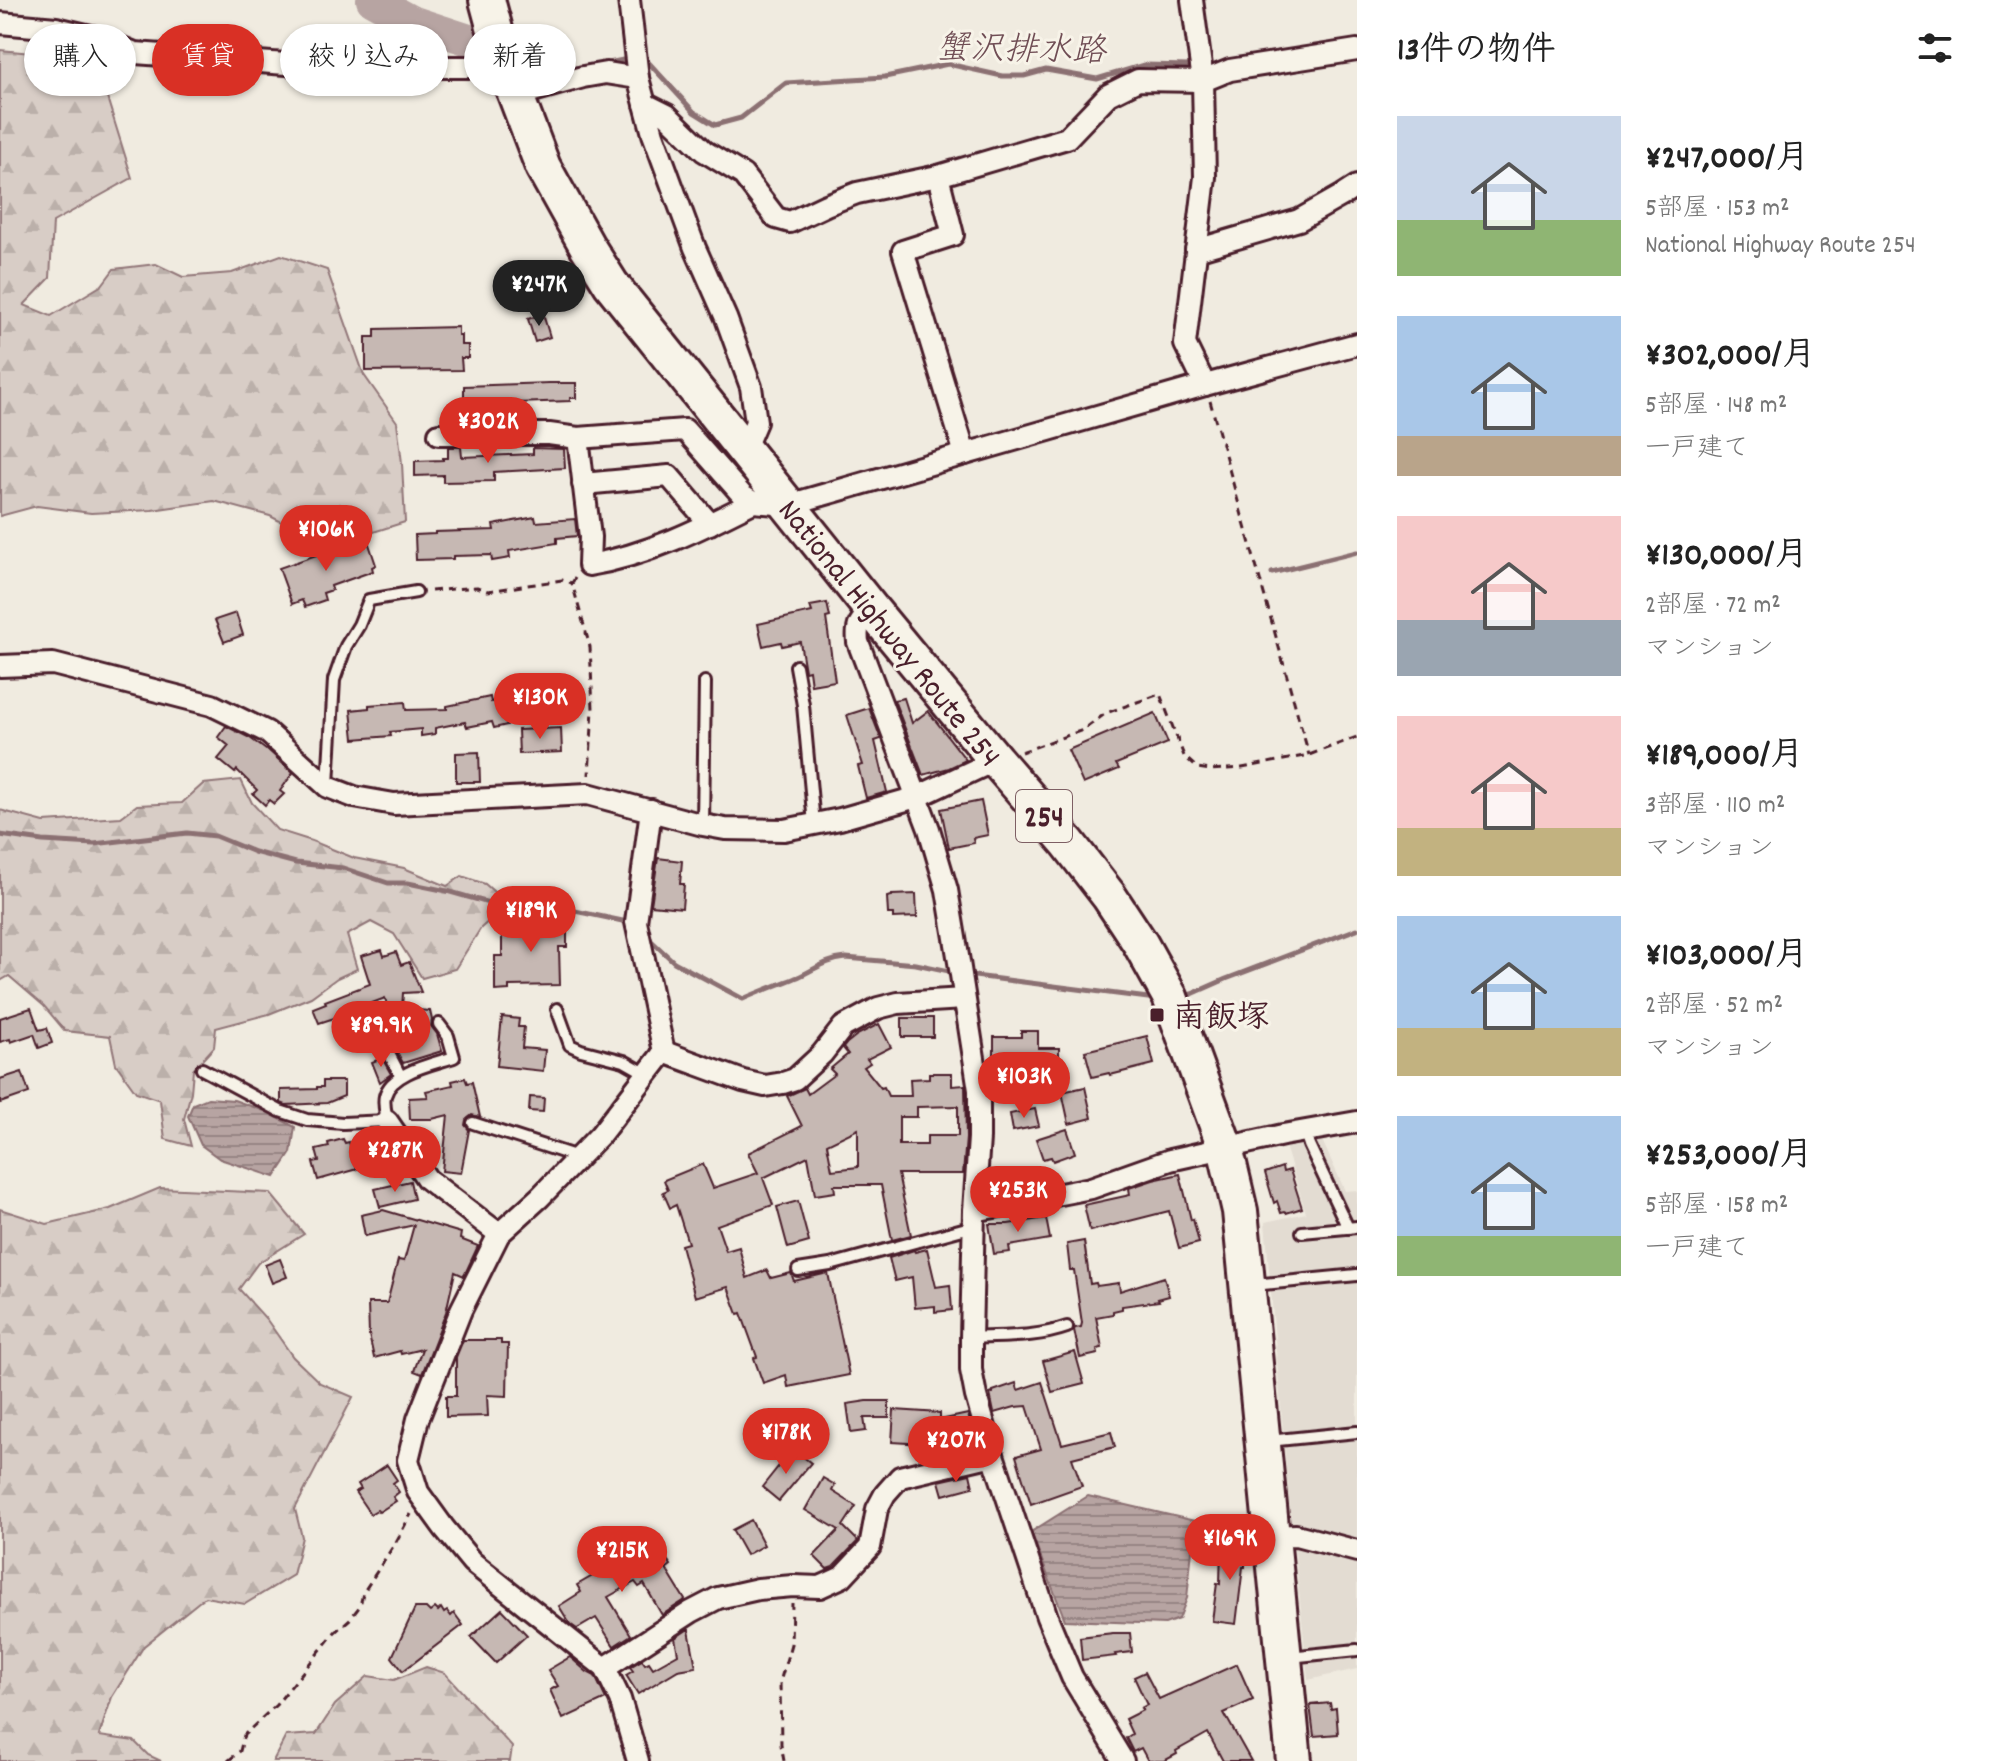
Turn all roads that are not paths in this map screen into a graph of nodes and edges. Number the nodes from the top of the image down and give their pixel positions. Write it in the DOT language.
graph roads {
  1 [pos="487,0"];
  2 [pos="629,0"];
  3 [pos="1192,0"];
  4 [pos="0,23"];
  5 [pos="494,24"];
  6 [pos="1357,50"];
  7 [pos="576,77"];
  8 [pos="464,78"];
  9 [pos="638,78"];
  10 [pos="1203,81"];
  11 [pos="515,96"];
  12 [pos="645,104"];
  13 [pos="938,176"];
  14 [pos="1357,186"];
  15 [pos="1196,250"];
  16 [pos="1357,344"];
  17 [pos="1205,385"];
  18 [pos="439,434"];
  19 [pos="578,438"];
  20 [pos="744,450"];
  21 [pos="965,454"];
  22 [pos="583,484"];
  23 [pos="753,502"];
  24 [pos="788,505"];
  25 [pos="710,524"];
  26 [pos="416,592"];
  27 [pos="872,610"];
  28 [pos="0,666"];
  29 [pos="796,666"];
  30 [pos="705,682"];
  31 [pos="996,760"];
  32 [pos="328,787"];
  33 [pos="917,797"];
  34 [pos="651,810"];
  35 [pos="814,824"];
  36 [pos="703,825"];
  37 [pos="964,999"];
  38 [pos="557,1009"];
  39 [pos="363,1018"];
  40 [pos="439,1024"];
  41 [pos="664,1052"];
  42 [pos="202,1069"];
  43 [pos="647,1074"];
  44 [pos="400,1075"];
  45 [pos="387,1121"];
  46 [pos="1357,1122"];
  47 [pos="473,1123"];
  48 [pos="1305,1132"];
  49 [pos="1225,1147"];
  50 [pos="579,1157"];
  51 [pos="974,1218"];
  52 [pos="1353,1228"];
  53 [pos="1302,1232"];
  54 [pos="499,1234"];
  55 [pos="798,1270"];
  56 [pos="1357,1275"];
  57 [pos="1247,1286"];
  58 [pos="1067,1327"];
  59 [pos="971,1338"];
  60 [pos="1357,1432"];
  61 [pos="1262,1441"];
  62 [pos="993,1455"];
  63 [pos="1271,1536"];
  64 [pos="1357,1551"];
  65 [pos="1357,1650"];
  66 [pos="1283,1658"];
  67 [pos="605,1668"];
  68 [pos="638,1761"];
  69 [pos="1123,1761"];
  70 [pos="1294,1761"];
  1 -- 5 [label="highway, National Highway Route 254 / 254"];
  2 -- 9 [label="street"];
  3 -- 10 [label="street"];
  4 -- 8 [label="street"];
  6 -- 10 [label="street"];
  7 -- 9 [label="street"];
  9 -- 12 [label="street"];
  10 -- 13 [label="street"];
  10 -- 15 [label="street"];
  11 -- 20 [label="highway, National Highway Route 254 / 254"];
  12 -- 13 [label="street"];
  12 -- 20 [label="street"];
  13 -- 21 [label="street"];
  14 -- 15 [label="street"];
  15 -- 17 [label="street"];
  16 -- 17 [label="street"];
  17 -- 21 [label="street"];
  18 -- 19 [label="street"];
  19 -- 22 [label="street"];
  19 -- 23 [label="street"];
  20 -- 24 [label="highway, National Highway Route 254 / 254"];
  21 -- 24 [label="street"];
  22 -- 25 [label="street"];
  22 -- 25 [label="street"];
  23 -- 24 [label="street"];
  23 -- 25 [label="street"];
  24 -- 27 [label="highway, National Highway Route 254 / 254"];
  26 -- 32 [label="lane"];
  27 -- 31 [label="highway, National Highway Route 254 / 254"];
  27 -- 33 [label="street"];
  28 -- 32 [label="street"];
  29 -- 35 [label="lane"];
  30 -- 36 [label="lane"];
  31 -- 33 [label="street"];
  31 -- 49 [label="highway, National Highway Route 254 / 254"];
  32 -- 34 [label="street"];
  33 -- 35 [label="street"];
  33 -- 37 [label="street"];
  34 -- 36 [label="street"];
  34 -- 41 [label="street"];
  35 -- 36 [label="street"];
  37 -- 41 [label="street"];
  37 -- 51 [label="street"];
  38 -- 43 [label="lane"];
  39 -- 44 [label="lane"];
  40 -- 44 [label="lane"];
  41 -- 43 [label="street"];
  42 -- 45 [label="lane"];
  43 -- 50 [label="street"];
  44 -- 45 [label="lane"];
  45 -- 54 [label="street"];
  46 -- 48 [label="street"];
  47 -- 50 [label="lane"];
  48 -- 49 [label="street"];
  48 -- 52 [label="lane"];
  49 -- 51 [label="street"];
  49 -- 57 [label="highway, National Highway Route 254 / 254"];
  50 -- 54 [label="street"];
  51 -- 55 [label="lane"];
  51 -- 59 [label="street"];
  52 -- 53 [label="lane"];
  54 -- 67 [label="street"];
  56 -- 57 [label="lane"];
  57 -- 61 [label="highway, National Highway Route 254 / 254"];
  58 -- 59 [label="lane"];
  59 -- 62 [label="street"];
  60 -- 61 [label="lane"];
  61 -- 63 [label="highway, National Highway Route 254 / 254"];
  62 -- 67 [label="street"];
  62 -- 69 [label="street"];
  63 -- 64 [label="street"];
  63 -- 66 [label="highway, National Highway Route 254 / 254"];
  65 -- 66 [label="lane"];
  66 -- 70 [label="highway, National Highway Route 254 / 254"];
  67 -- 68 [label="street"];
}
